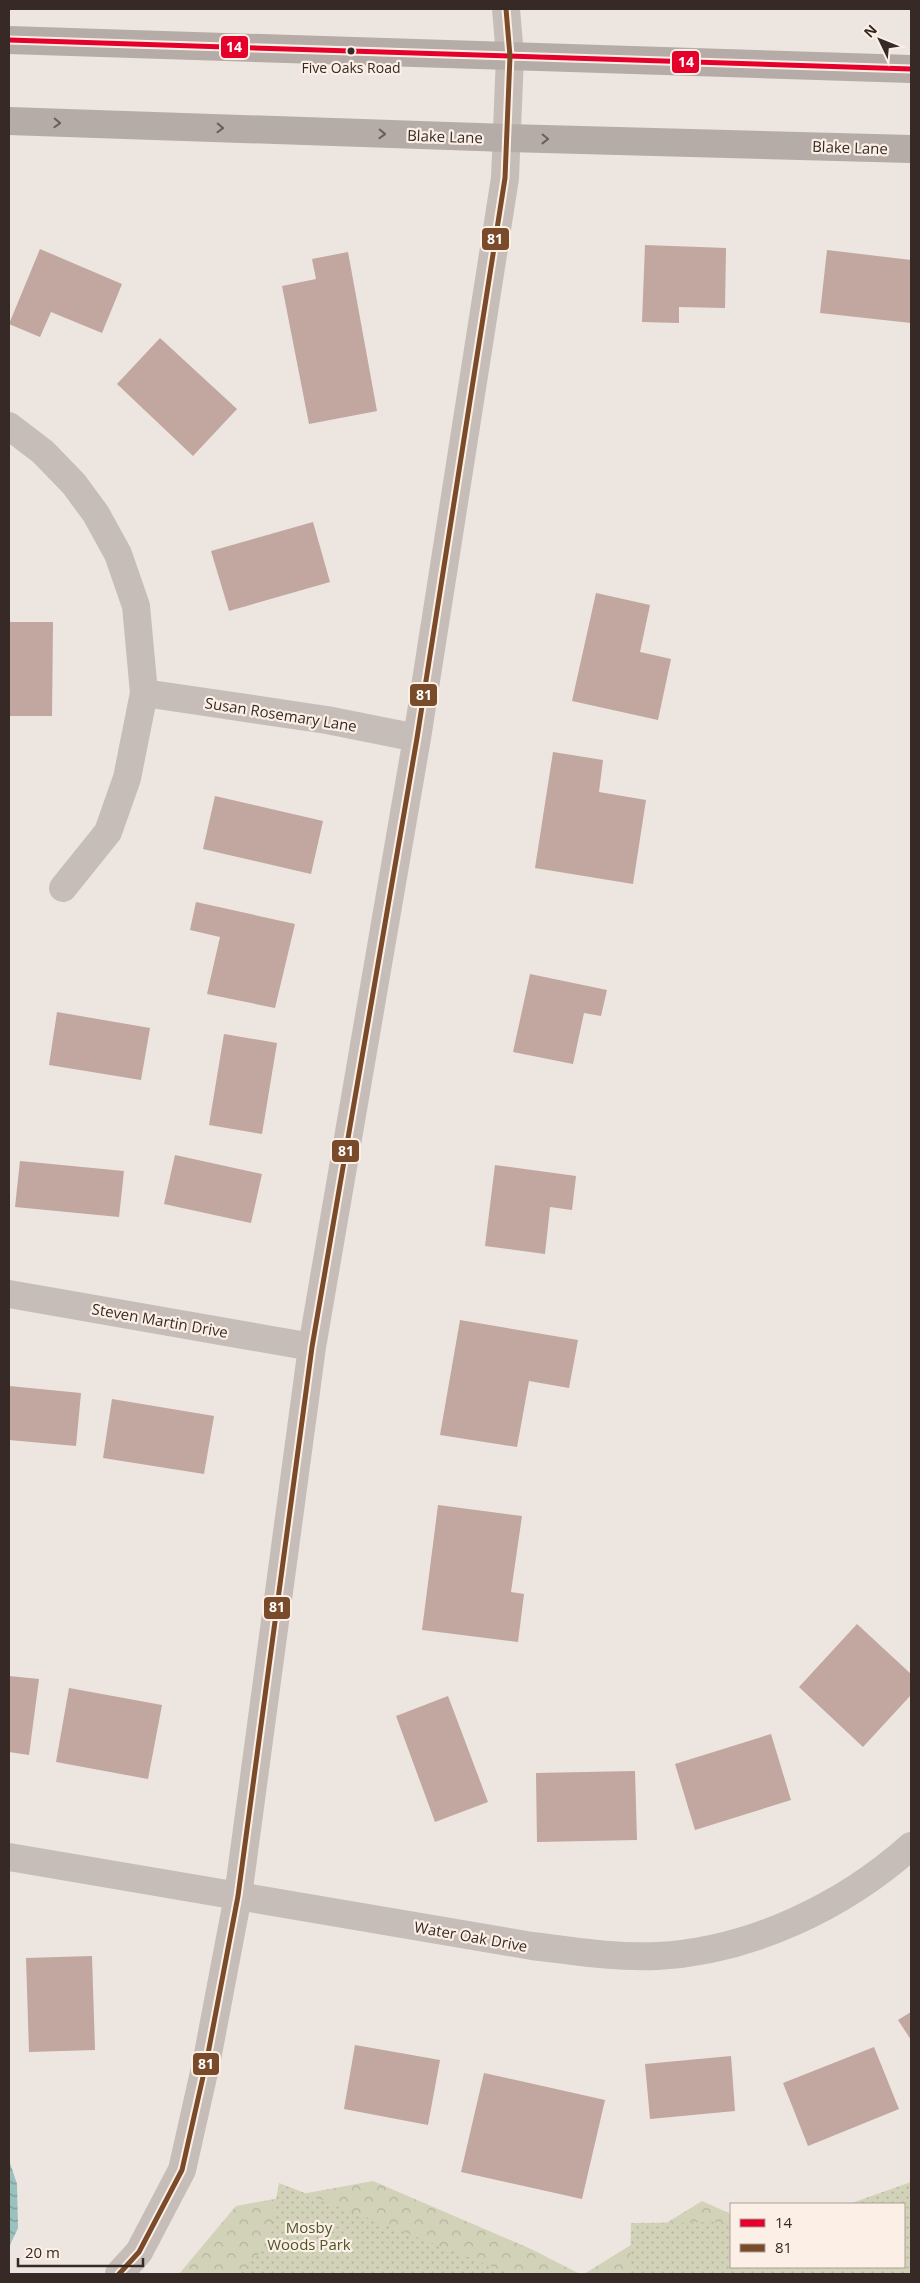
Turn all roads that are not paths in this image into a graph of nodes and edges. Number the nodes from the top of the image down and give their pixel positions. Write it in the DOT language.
graph roads {
  1 [pos="506,9"];
  2 [pos="9,40"];
  3 [pos="510,56"];
  4 [pos="911,69"];
  5 [pos="9,121"];
  6 [pos="506,138"];
  7 [pos="911,149"];
  8 [pos="9,426"];
  9 [pos="144,692"];
  10 [pos="417,738"];
  11 [pos="63,888"];
  12 [pos="9,1294"];
  13 [pos="312,1347"];
  14 [pos="911,1846"];
  15 [pos="9,1857"];
  16 [pos="238,1896"];
  17 [pos="120,2274"];
  1 -- 3 [label="street"];
  2 -- 3 [label="main road"];
  3 -- 4 [label="main road"];
  3 -- 6 [label="street"];
  5 -- 6 [label="main road, Blake Lane, one-way"];
  6 -- 7 [label="main road, Blake Lane, one-way"];
  6 -- 10 [label="street"];
  8 -- 9 [label="street"];
  9 -- 10 [label="street, Susan Rosemary Lane"];
  9 -- 11 [label="street"];
  10 -- 13 [label="street"];
  12 -- 13 [label="street, Steven Martin Drive"];
  13 -- 16 [label="street"];
  14 -- 16 [label="street, Water Oak Drive"];
  15 -- 16 [label="street, Water Oak Drive"];
  16 -- 17 [label="street"];
}
